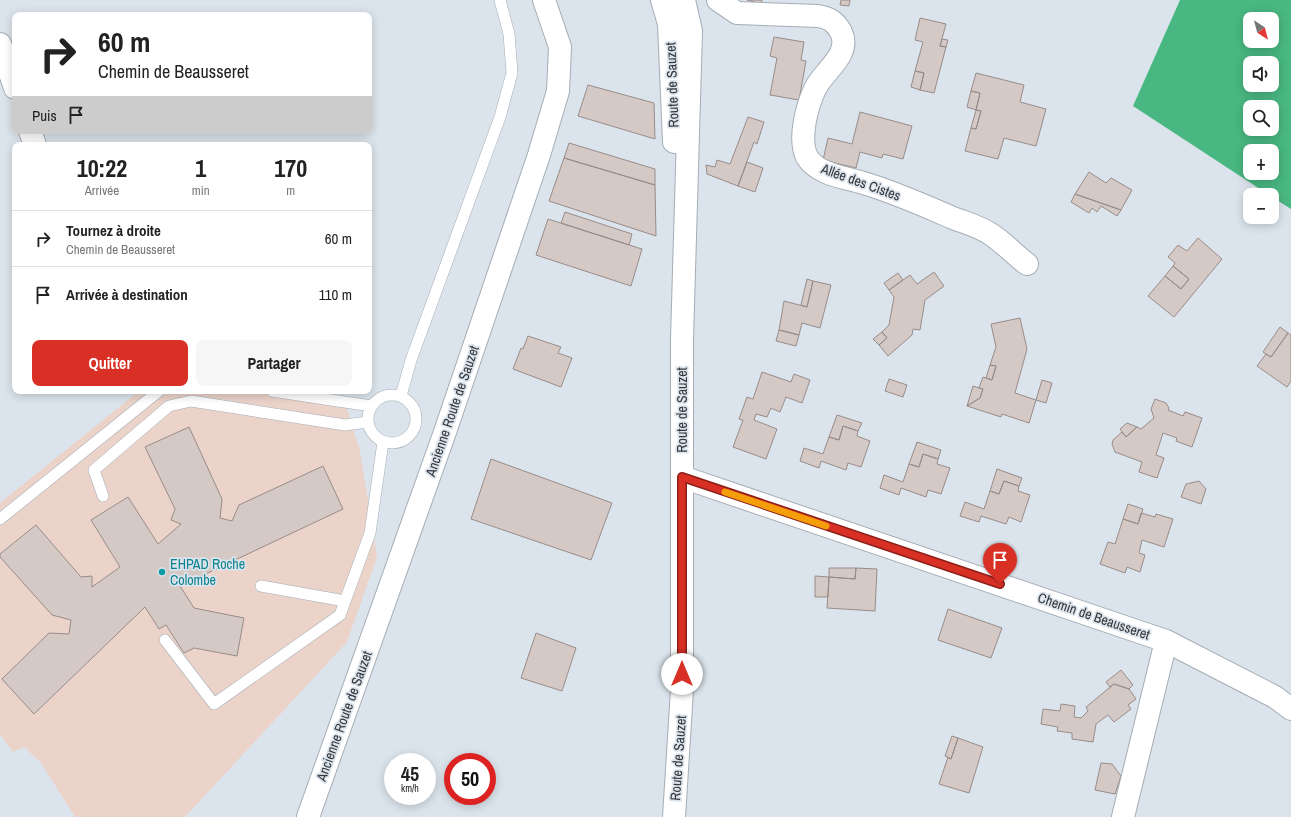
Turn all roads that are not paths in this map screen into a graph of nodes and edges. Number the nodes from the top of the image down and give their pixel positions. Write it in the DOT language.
graph roads {
  1 [pos="500,0"];
  2 [pos="544,0"];
  3 [pos="662,0"];
  4 [pos="684,0"];
  5 [pos="718,0"];
  6 [pos="0,44"];
  7 [pos="12,79"];
  8 [pos="1027,264"];
  9 [pos="682,339"];
  10 [pos="154,394"];
  11 [pos="292,394"];
  12 [pos="401,396"];
  13 [pos="371,406"];
  14 [pos="368,422"];
  15 [pos="383,442"];
  16 [pos="682,477"];
  17 [pos="103,496"];
  18 [pos="0,519"];
  19 [pos="262,586"];
  20 [pos="345,602"];
  21 [pos="165,640"];
  22 [pos="1166,640"];
  23 [pos="1291,709"];
  24 [pos="308,817"];
  25 [pos="674,817"];
  26 [pos="1123,817"];
  1 -- 12 [label="lane"];
  2 -- 24 [label="street, Ancienne Route de Sauzet"];
  3 -- 9 [label="street, Route de Sauzet"];
  4 -- 9 [label="street, Route de Sauzet"];
  5 -- 8 [label="street, Allée des Cistes"];
  6 -- 7 [label="street"];
  9 -- 16 [label="street, Route de Sauzet"];
  10 -- 18 [label="lane"];
  11 -- 13 [label="lane"];
  12 -- 13 [label="lane"];
  12 -- 15 [label="lane"];
  13 -- 14 [label="lane"];
  14 -- 15 [label="lane"];
  14 -- 17 [label="lane"];
  15 -- 20 [label="lane"];
  16 -- 22 [label="street, Chemin de Beausseret"];
  16 -- 25 [label="street, Route de Sauzet"];
  19 -- 20 [label="lane"];
  20 -- 21 [label="lane"];
  22 -- 23 [label="street, Chemin de Beausseret"];
  22 -- 26 [label="street"];
}
